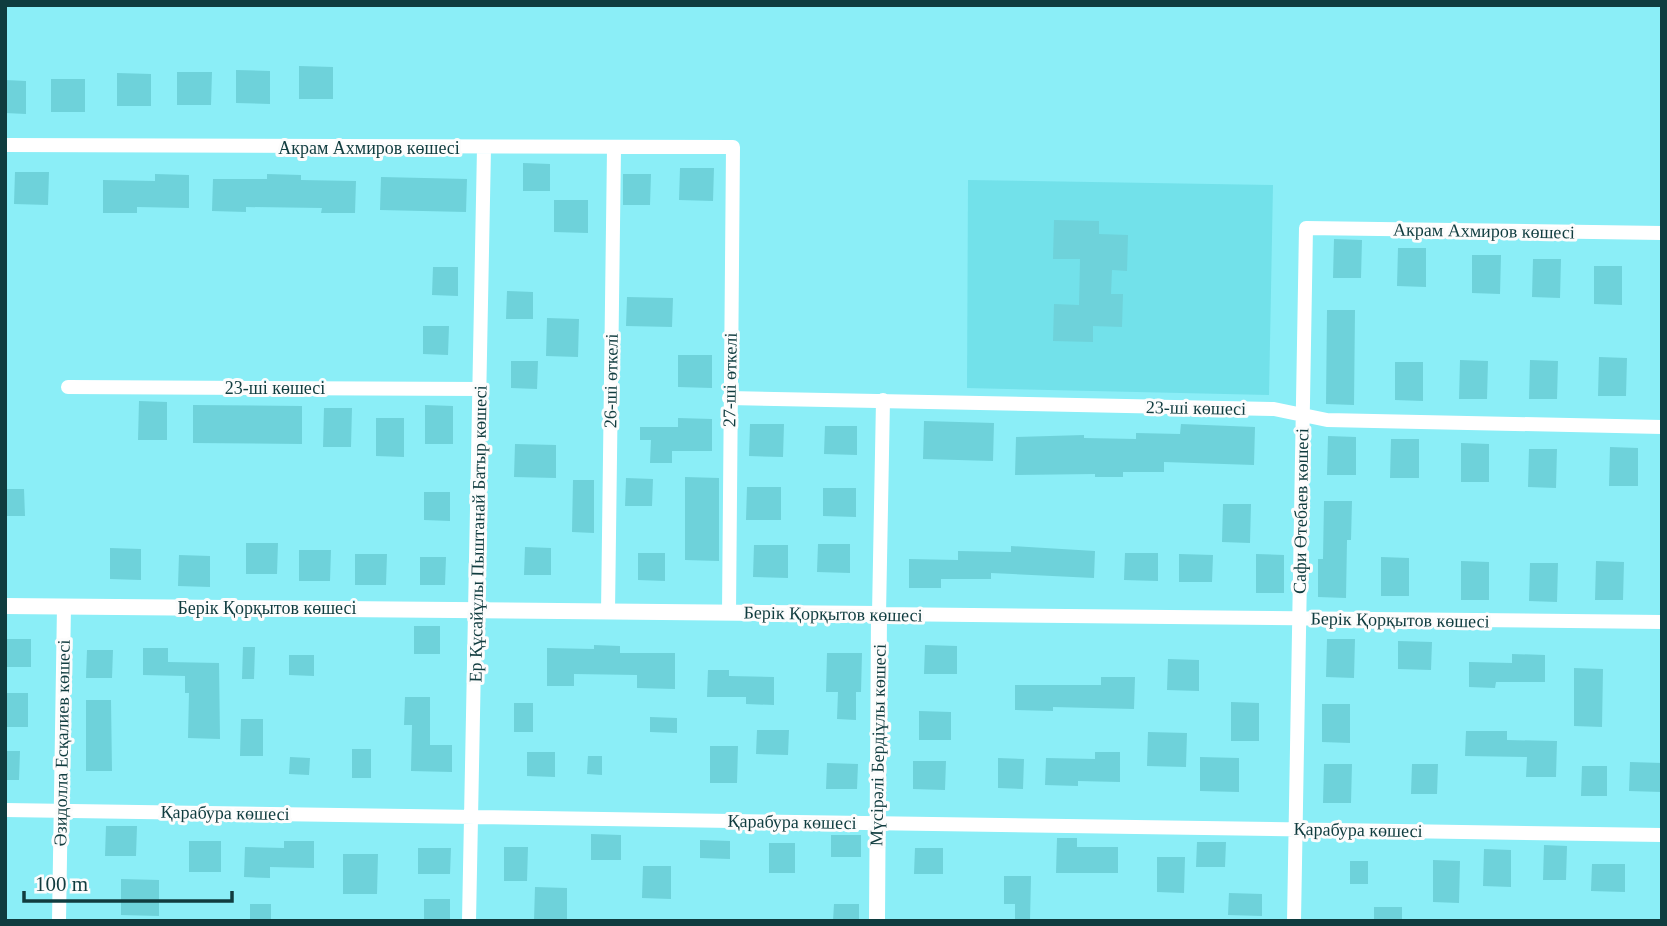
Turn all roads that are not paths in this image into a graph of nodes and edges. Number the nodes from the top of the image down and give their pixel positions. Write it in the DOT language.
graph roads {
  1 [pos="5,145"];
  2 [pos="733,147"];
  3 [pos="484,148"];
  4 [pos="614,149"];
  5 [pos="1306,228"];
  6 [pos="1662,233"];
  7 [pos="68,387"];
  8 [pos="481,389"];
  9 [pos="729,398"];
  10 [pos="883,400"];
  11 [pos="1303,416"];
  12 [pos="1662,427"];
  13 [pos="5,606"];
  14 [pos="64,606"];
  15 [pos="477,609"];
  16 [pos="608,612"];
  17 [pos="729,613"];
  18 [pos="879,614"];
  19 [pos="1299,619"];
  20 [pos="1662,622"];
  21 [pos="5,810"];
  22 [pos="61,811"];
  23 [pos="470,817"];
  24 [pos="878,823"];
  25 [pos="1295,829"];
  26 [pos="1662,835"];
  27 [pos="59,921"];
  28 [pos="469,921"];
  29 [pos="877,921"];
  30 [pos="1294,921"];
  1 -- 3 [label="street, Акрам Ахмиров көшесі"];
  2 -- 4 [label="street, Акрам Ахмиров көшесі"];
  2 -- 9 [label="street, 27-ші өткелі"];
  3 -- 4 [label="street, Акрам Ахмиров көшесі"];
  3 -- 8 [label="street, Ер Құсайұлы Пыштанай Батыр көшесі"];
  4 -- 16 [label="street, 26-ші өткелі"];
  5 -- 6 [label="street, Акрам Ахмиров көшесі"];
  5 -- 11 [label="street, Сафи Өтебаев көшесі"];
  7 -- 8 [label="street, 23-шi көшесi"];
  8 -- 15 [label="street, Ер Құсайұлы Пыштанай Батыр көшесі"];
  9 -- 10 [label="street, 23-шi көшесi"];
  9 -- 17 [label="street, 27-ші өткелі"];
  10 -- 11 [label="street, 23-шi көшесi"];
  10 -- 18 [label="street, Мүсірәлі Бердіұлы көшесі"];
  11 -- 12 [label="street, 23-шi көшесi"];
  11 -- 19 [label="street, Сафи Өтебаев көшесі"];
  13 -- 14 [label="street, Берік Қорқытов көшесі"];
  14 -- 15 [label="street, Берік Қорқытов көшесі"];
  14 -- 22 [label="street, Әзидолла Есқалиев көшесі"];
  15 -- 16 [label="street, Берік Қорқытов көшесі"];
  15 -- 23 [label="street, Ер Құсайұлы Пыштанай Батыр көшесі"];
  16 -- 17 [label="street, Берік Қорқытов көшесі"];
  17 -- 18 [label="street, Берік Қорқытов көшесі"];
  18 -- 19 [label="street, Берік Қорқытов көшесі"];
  18 -- 24 [label="street, Мүсірәлі Бердіұлы көшесі"];
  19 -- 20 [label="street, Берік Қорқытов көшесі"];
  19 -- 25 [label="street, Сафи Өтебаев көшесі"];
  21 -- 22 [label="street, Қарабура көшесі"];
  22 -- 23 [label="street, Қарабура көшесі"];
  22 -- 27 [label="street, Әзидолла Есқалиев көшесі"];
  23 -- 24 [label="street, Қарабура көшесі"];
  23 -- 28 [label="street, Ер Құсайұлы Пыштанай Батыр көшесі"];
  24 -- 25 [label="street, Қарабура көшесі"];
  24 -- 29 [label="street, Мүсірәлі Бердіұлы көшесі"];
  25 -- 26 [label="street, Қарабура көшесі"];
  25 -- 30 [label="street, Сафи Өтебаев көшесі"];
}
